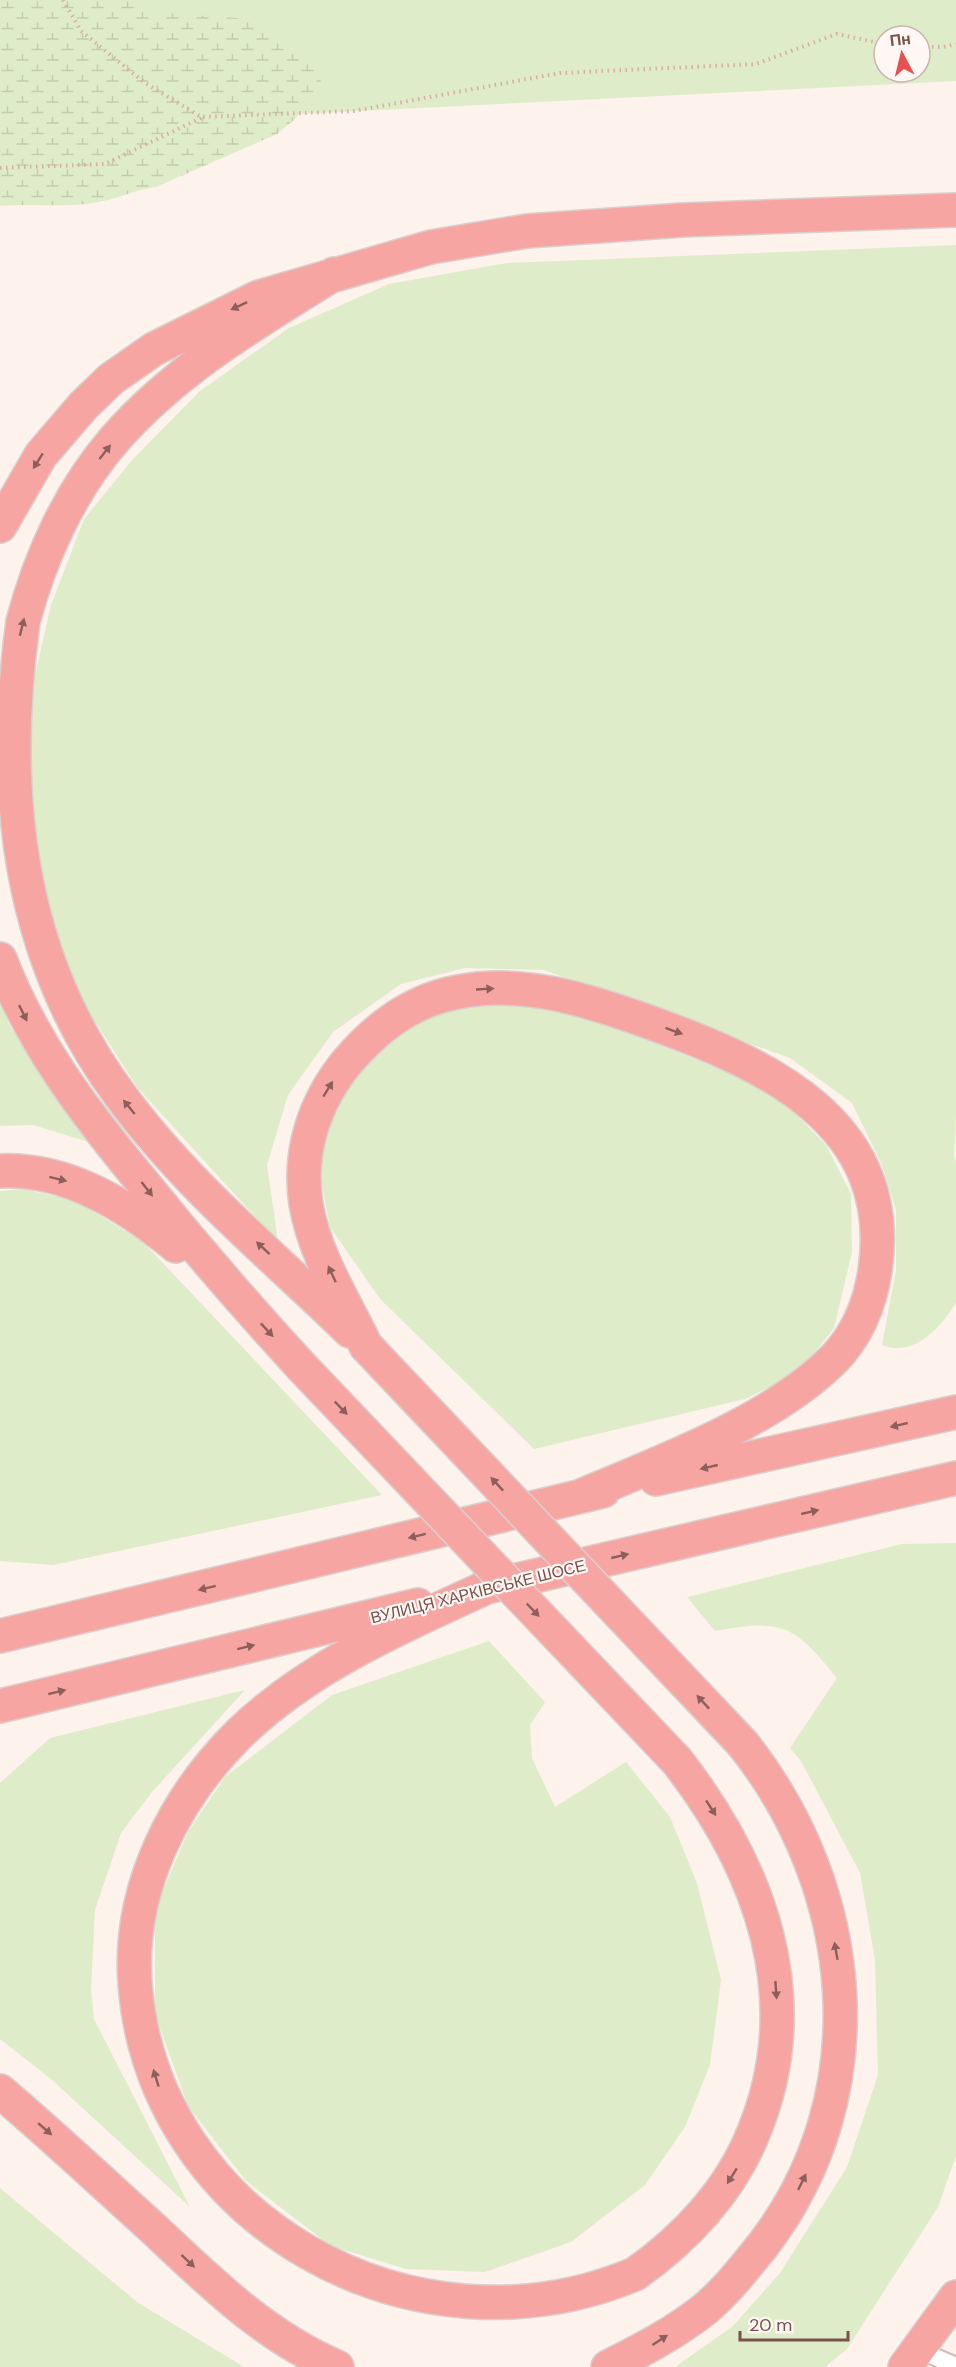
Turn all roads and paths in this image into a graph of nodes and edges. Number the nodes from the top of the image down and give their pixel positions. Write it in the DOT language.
graph roads {
  1 [pos="63,0"];
  2 [pos="872,41"];
  3 [pos="956,44"];
  4 [pos="932,47"];
  5 [pos="201,117"];
  6 [pos="0,168"];
  7 [pos="956,210"];
  8 [pos="334,274"];
  9 [pos="1,528"];
  10 [pos="0,959"];
  11 [pos="0,1171"];
  12 [pos="234,1294"];
  13 [pos="366,1346"];
  14 [pos="956,1412"];
  15 [pos="956,1478"];
  16 [pos="583,1495"];
  17 [pos="487,1587"];
  18 [pos="0,1636"];
  19 [pos="0,1706"];
  20 [pos="0,2091"];
  21 [pos="956,2297"];
  22 [pos="912,2359"];
  23 [pos="337,2367"];
  24 [pos="608,2367"];
  25 [pos="956,2367"];
  1 -- 5 [label="path"];
  2 -- 5 [label="path"];
  3 -- 4 [label="path"];
  5 -- 6 [label="path"];
  7 -- 8 [label="highway"];
  8 -- 9 [label="highway, one-way"];
  13 -- 8 [label="highway, one-way"];
  10 -- 12 [label="highway, one-way"];
  11 -- 12 [label="highway, one-way"];
  12 -- 17 [label="highway, one-way, bridge"];
  13 -- 16 [label="highway, one-way"];
  24 -- 13 [label="highway, one-way, bridge"];
  14 -- 16 [label="highway, one-way"];
  17 -- 15 [label="highway, ВУЛИЦЯ ХАРКІВСЬКЕ ШОСЕ, one-way"];
  16 -- 18 [label="highway, one-way"];
  19 -- 17 [label="highway, ВУЛИЦЯ ХАРКІВСЬКЕ ШОСЕ, one-way"];
  20 -- 23 [label="highway, one-way"];
  21 -- 22 [label="highway"];
  22 -- 25 [label="lane"];
}
